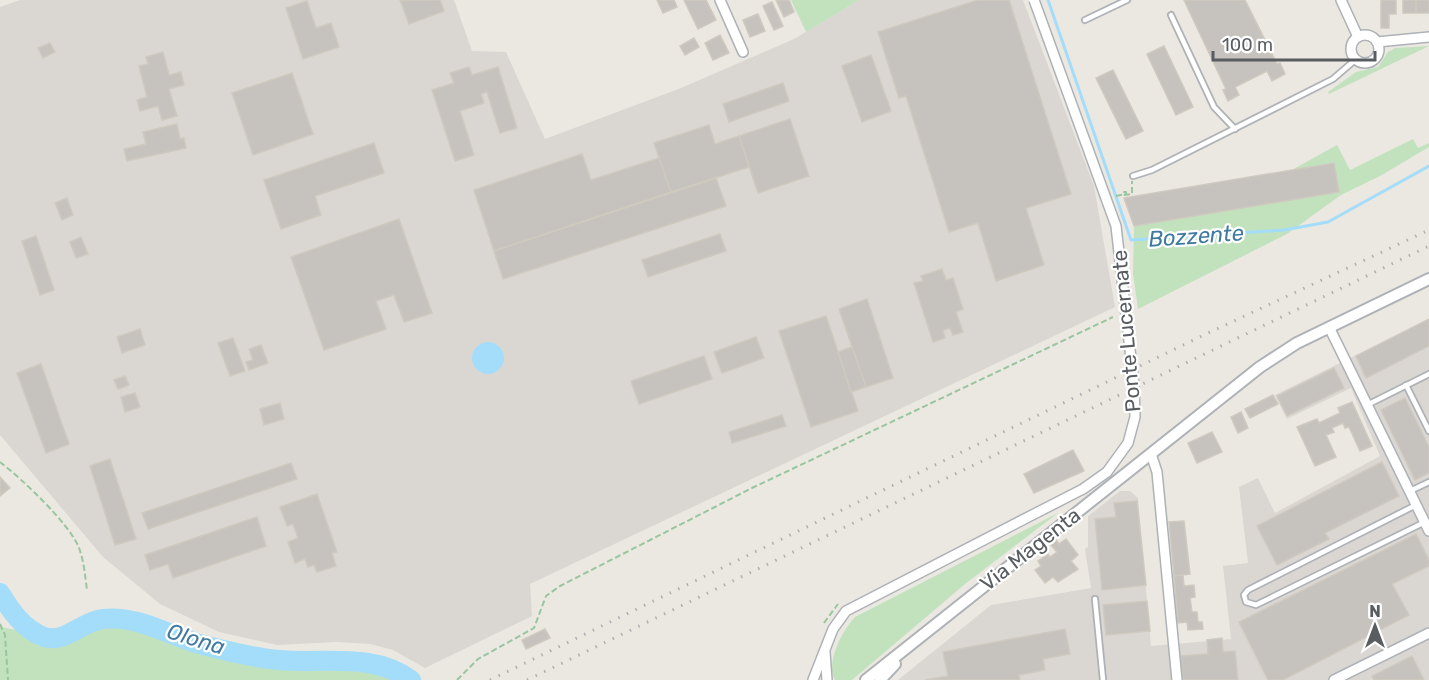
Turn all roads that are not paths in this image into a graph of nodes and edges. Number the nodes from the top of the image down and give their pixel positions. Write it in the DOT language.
graph roads {
  1 [pos="720,0"];
  2 [pos="1034,0"];
  3 [pos="1127,0"];
  4 [pos="1341,0"];
  5 [pos="1171,15"];
  6 [pos="1085,20"];
  7 [pos="1358,37"];
  8 [pos="1429,37"];
  9 [pos="1377,42"];
  10 [pos="743,52"];
  11 [pos="1355,60"];
  12 [pos="1235,129"];
  13 [pos="1133,176"];
  14 [pos="1429,279"];
  15 [pos="1329,327"];
  16 [pos="1429,374"];
  17 [pos="1406,385"];
  18 [pos="1366,405"];
  19 [pos="1429,431"];
  20 [pos="1151,454"];
  21 [pos="1429,482"];
  22 [pos="1409,492"];
  23 [pos="1416,505"];
  24 [pos="1427,526"];
  25 [pos="1095,599"];
  26 [pos="1429,633"];
  27 [pos="910,645"];
  28 [pos="825,650"];
  29 [pos="813,680"];
  30 [pos="827,680"];
  31 [pos="866,680"];
  32 [pos="880,680"];
  33 [pos="1103,680"];
  34 [pos="1177,680"];
  35 [pos="1334,680"];
  1 -- 10 [label="street"];
  2 -- 28 [label="street, Ponte Lucernate, bridge"];
  3 -- 6 [label="lane"];
  4 -- 7 [label="street"];
  5 -- 12 [label="lane"];
  7 -- 9 [label="street"];
  7 -- 11 [label="street"];
  8 -- 9 [label="street"];
  9 -- 11 [label="street"];
  11 -- 12 [label="lane"];
  12 -- 13 [label="lane"];
  14 -- 15 [label="street, Via Magenta"];
  15 -- 18 [label="street"];
  15 -- 20 [label="street, Via Magenta"];
  16 -- 17 [label="lane"];
  17 -- 18 [label="lane"];
  17 -- 19 [label="lane"];
  18 -- 22 [label="street"];
  20 -- 27 [label="street, Via Magenta"];
  20 -- 34 [label="street"];
  21 -- 22 [label="lane"];
  22 -- 23 [label="street"];
  23 -- 24 [label="street"];
  23 -- 24 [label="lane"];
  25 -- 33 [label="lane"];
  26 -- 35 [label="street"];
  27 -- 31 [label="street, Via Magenta"];
  27 -- 32 [label="street, Via Magenta"];
  28 -- 29 [label="street, Ponte Lucernate"];
  28 -- 30 [label="street, Ponte Lucernate"];
}
